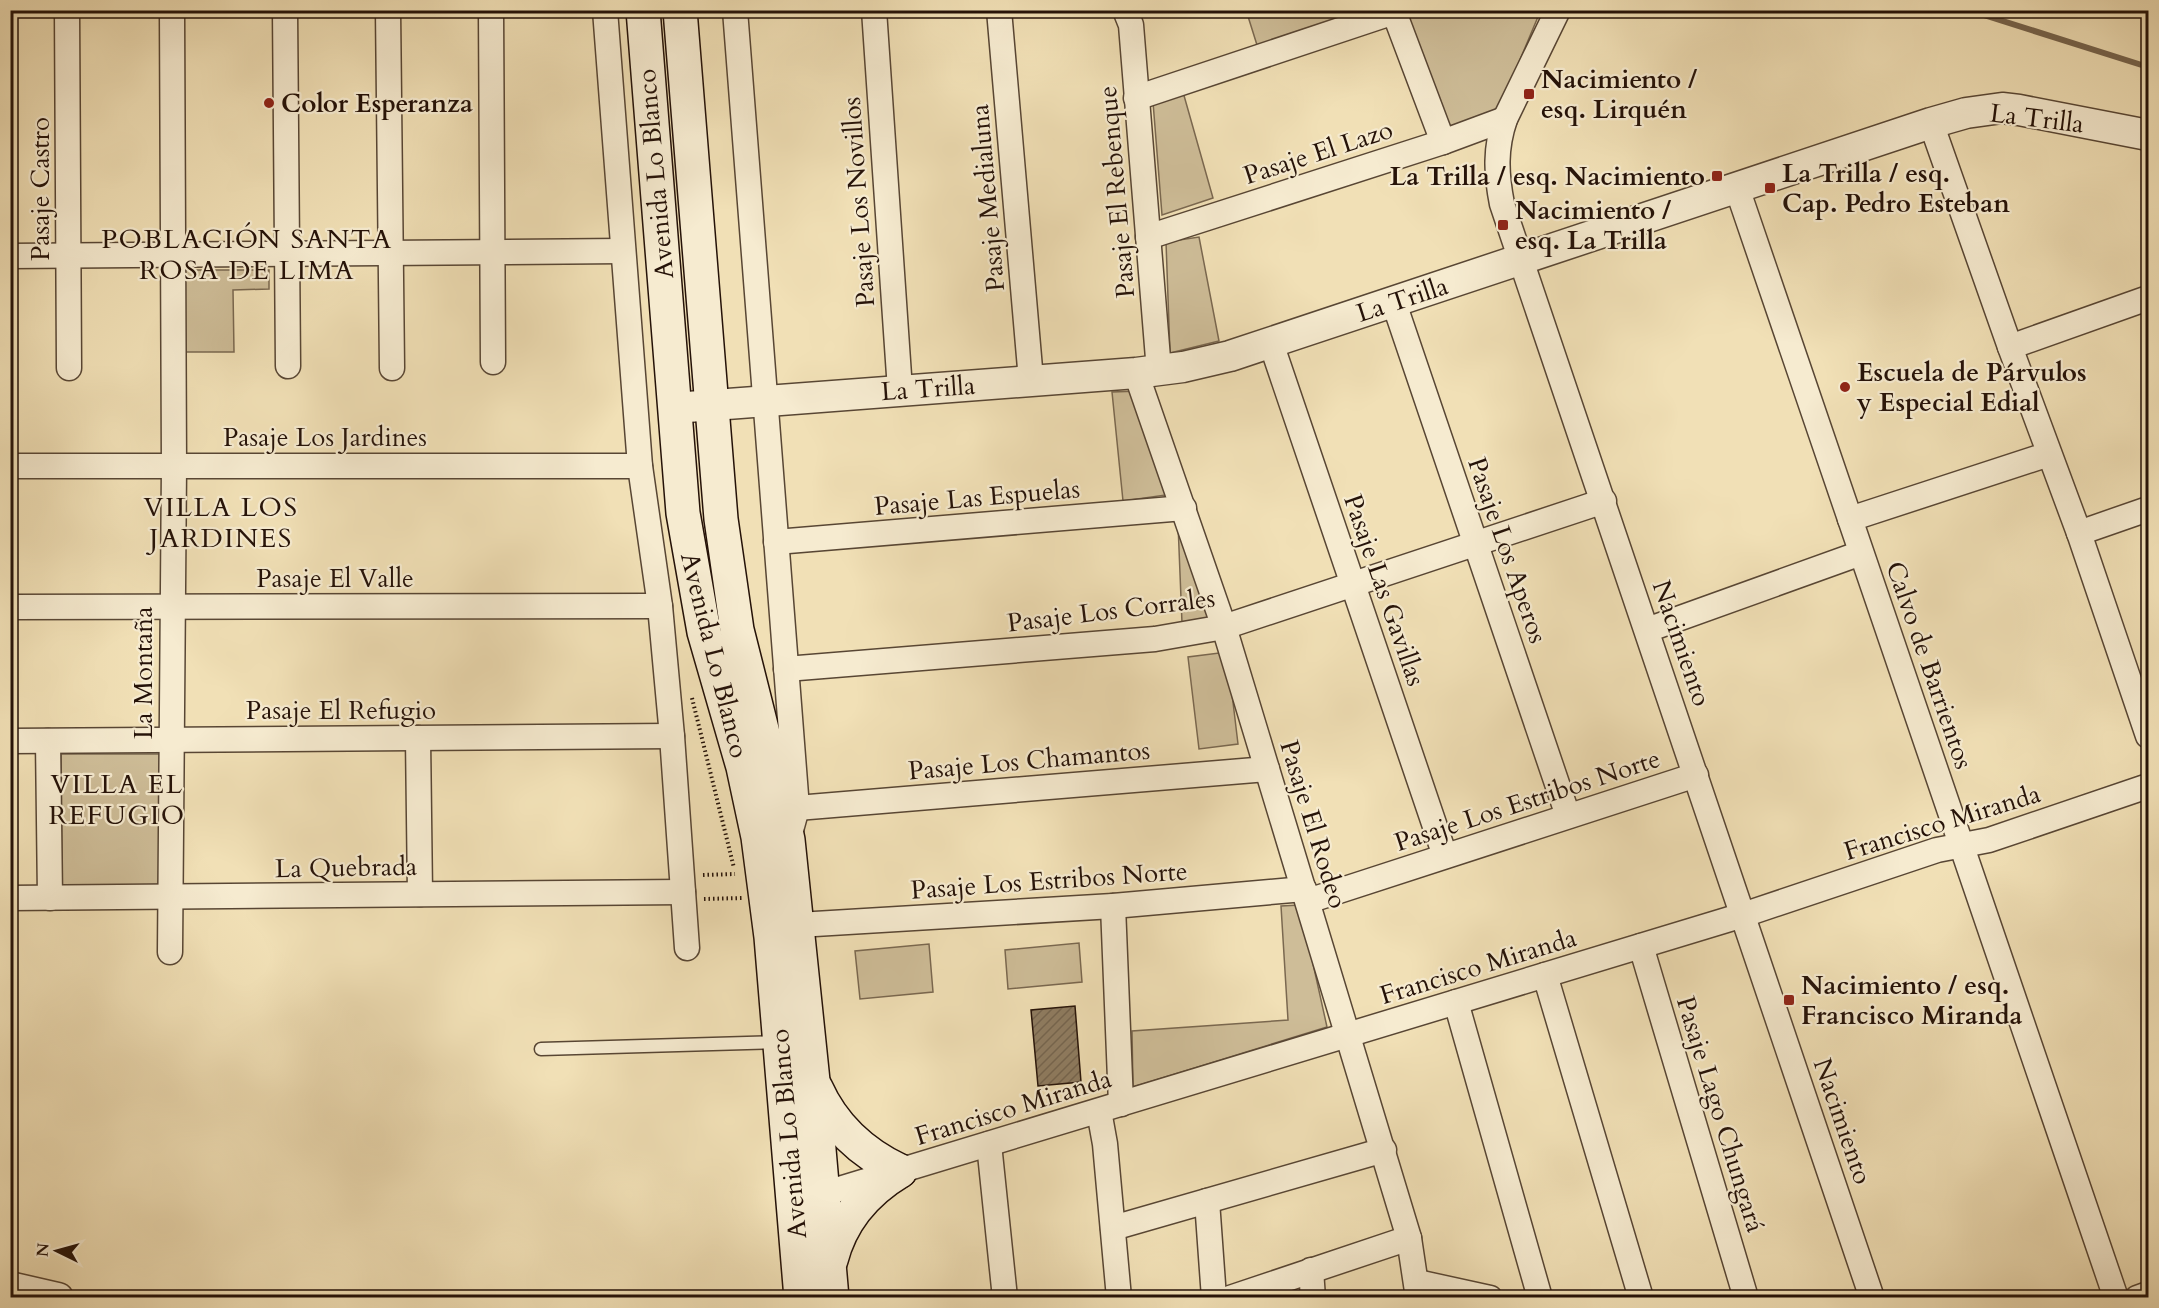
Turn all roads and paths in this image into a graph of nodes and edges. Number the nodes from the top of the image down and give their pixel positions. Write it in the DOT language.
graph roads {
  1 [pos="67,10"];
  2 [pos="172,10"];
  3 [pos="285,10"];
  4 [pos="388,10"];
  5 [pos="491,10"];
  6 [pos="605,10"];
  7 [pos="643,10"];
  8 [pos="680,10"];
  9 [pos="735,10"];
  10 [pos="874,10"];
  11 [pos="999,10"];
  12 [pos="1125,10"];
  13 [pos="1558,10"];
  14 [pos="1136,98"];
  15 [pos="1505,119"];
  16 [pos="1931,123"];
  17 [pos="2148,135"];
  18 [pos="1443,142"];
  19 [pos="1737,188"];
  20 [pos="1148,237"];
  21 [pos="623,251"];
  22 [pos="492,252"];
  23 [pos="287,253"];
  24 [pos="390,253"];
  25 [pos="174,254"];
  26 [pos="69,255"];
  27 [pos="10,256"];
  28 [pos="1522,258"];
  29 [pos="2148,298"];
  30 [pos="1394,303"];
  31 [pos="1271,343"];
  32 [pos="2010,346"];
  33 [pos="493,362"];
  34 [pos="288,366"];
  35 [pos="69,368"];
  36 [pos="392,368"];
  37 [pos="1148,372"];
  38 [pos="1031,380"];
  39 [pos="900,390"];
  40 [pos="765,400"];
  41 [pos="712,404"];
  42 [pos="674,408"];
  43 [pos="636,411"];
  44 [pos="2049,454"];
  45 [pos="10,465"];
  46 [pos="174,466"];
  47 [pos="640,466"];
  48 [pos="1604,501"];
  49 [pos="1184,508"];
  50 [pos="2148,509"];
  51 [pos="1850,519"];
  52 [pos="2079,533"];
  53 [pos="776,542"];
  54 [pos="1476,544"];
  55 [pos="1861,553"];
  56 [pos="1353,585"];
  57 [pos="660,606"];
  58 [pos="10,607"];
  59 [pos="172,607"];
  60 [pos="1224,627"];
  61 [pos="1647,630"];
  62 [pos="786,669"];
  63 [pos="672,736"];
  64 [pos="2148,736"];
  65 [pos="418,738"];
  66 [pos="171,740"];
  67 [pos="10,741"];
  68 [pos="48,741"];
  69 [pos="1267,769"];
  70 [pos="1696,775"];
  71 [pos="2148,786"];
  72 [pos="797,808"];
  73 [pos="1569,816"];
  74 [pos="788,840"];
  75 [pos="1962,845"];
  76 [pos="1445,856"];
  77 [pos="735,873"];
  78 [pos="683,889"];
  79 [pos="420,894"];
  80 [pos="1306,895"];
  81 [pos="170,897"];
  82 [pos="742,897"];
  83 [pos="10,898"];
  84 [pos="50,898"];
  85 [pos="1113,906"];
  86 [pos="1743,915"];
  87 [pos="798,925"];
  88 [pos="1641,946"];
  89 [pos="687,948"];
  90 [pos="170,952"];
  91 [pos="1545,975"];
  92 [pos="1456,1002"];
  93 [pos="1347,1035"];
  94 [pos="780,1042"];
  95 [pos="541,1049"];
  96 [pos="813,1081"];
  97 [pos="1110,1107"];
  98 [pos="989,1144"];
  99 [pos="1384,1150"];
  100 [pos="900,1171"];
  101 [pos="823,1194"];
  102 [pos="1207,1201"];
  103 [pos="795,1221"];
  104 [pos="1113,1228"];
  105 [pos="1409,1238"];
  106 [pos="1311,1270"];
  107 [pos="830,1283"];
  108 [pos="10,1287"];
  109 [pos="1418,1290"];
  110 [pos="2148,1294"];
  111 [pos="58,1298"];
  112 [pos="801,1298"];
  113 [pos="1005,1298"];
  114 [pos="1119,1298"];
  115 [pos="1214,1298"];
  116 [pos="1230,1298"];
  117 [pos="1313,1298"];
  118 [pos="1491,1298"];
  119 [pos="1540,1298"];
  120 [pos="1641,1298"];
  121 [pos="1746,1298"];
  122 [pos="1872,1298"];
  123 [pos="2116,1298"];
  124 [pos="2137,1298"];
  1 -- 26 [label="street, Pasaje Castro"];
  2 -- 25 [label="street, La Montaña"];
  3 -- 23 [label="street"];
  4 -- 24 [label="street"];
  5 -- 22 [label="street"];
  6 -- 21 [label="street, Avenida Lo Blanco"];
  7 -- 42 [label="main road, Avenida Lo Blanco"];
  8 -- 41 [label="main road, Avenida Lo Blanco"];
  9 -- 40 [label="street, Avenida Lo Blanco"];
  10 -- 39 [label="street, Pasaje Los Novillos"];
  11 -- 38 [label="street, Pasaje Medialuna"];
  12 -- 14 [label="street, Pasaje El Rebenque"];
  13 -- 15 [label="street, Nacimiento"];
  14 -- 18 [label="street"];
  14 -- 20 [label="street, Pasaje El Rebenque"];
  15 -- 18 [label="street, Pasaje El Lazo"];
  15 -- 28 [label="street, Nacimiento"];
  16 -- 17 [label="street, La Trilla"];
  16 -- 19 [label="street, La Trilla"];
  16 -- 32 [label="street"];
  18 -- 20 [label="street, Pasaje El Lazo"];
  19 -- 28 [label="street, La Trilla"];
  19 -- 51 [label="street, Calvo de Barrientos"];
  20 -- 37 [label="street, Pasaje El Rebenque"];
  21 -- 22 [label="street"];
  21 -- 43 [label="street, Avenida Lo Blanco"];
  22 -- 24 [label="street"];
  22 -- 33 [label="street"];
  23 -- 24 [label="street"];
  23 -- 25 [label="street"];
  23 -- 34 [label="street"];
  24 -- 36 [label="street"];
  25 -- 26 [label="street"];
  25 -- 46 [label="street, La Montaña"];
  26 -- 27 [label="street"];
  26 -- 35 [label="street, Pasaje Castro"];
  28 -- 30 [label="street, La Trilla"];
  28 -- 48 [label="street, Nacimiento"];
  29 -- 32 [label="street"];
  30 -- 31 [label="street, La Trilla"];
  30 -- 54 [label="street, Pasaje Los Aperos"];
  31 -- 37 [label="street, La Trilla"];
  31 -- 56 [label="street, Pasaje Las Gavillas"];
  32 -- 44 [label="street"];
  37 -- 38 [label="street, La Trilla"];
  37 -- 49 [label="street, Pasaje El Rodeo"];
  38 -- 39 [label="street, La Trilla"];
  39 -- 40 [label="street, La Trilla"];
  40 -- 41 [label="street, La Trilla"];
  40 -- 53 [label="street, Avenida Lo Blanco"];
  41 -- 42 [label="street, La Trilla"];
  41 -- 74 [label="main road, Avenida Lo Blanco"];
  42 -- 43 [label="street, La Trilla"];
  42 -- 94 [label="main road, Avenida Lo Blanco"];
  43 -- 47 [label="street, Avenida Lo Blanco"];
  44 -- 51 [label="street"];
  44 -- 52 [label="street"];
  45 -- 46 [label="street, Pasaje Los Jardines"];
  46 -- 47 [label="street, Pasaje Los Jardines"];
  46 -- 59 [label="street, La Montaña"];
  47 -- 57 [label="street, Avenida Lo Blanco"];
  48 -- 54 [label="street, Pasaje Los Corrales"];
  48 -- 61 [label="street, Nacimiento"];
  49 -- 53 [label="street, Pasaje Las Espuelas"];
  49 -- 60 [label="street, Pasaje El Rodeo"];
  50 -- 52 [label="street"];
  51 -- 55 [label="street, Calvo de Barrientos"];
  52 -- 64 [label="street"];
  53 -- 62 [label="street, Avenida Lo Blanco"];
  54 -- 56 [label="street, Pasaje Los Corrales"];
  54 -- 73 [label="street, Pasaje Los Aperos"];
  55 -- 61 [label="street"];
  55 -- 75 [label="street, Calvo de Barrientos"];
  56 -- 60 [label="street, Pasaje Los Corrales"];
  56 -- 76 [label="street, Pasaje Las Gavillas"];
  57 -- 59 [label="street, Pasaje El Valle"];
  57 -- 63 [label="street, Avenida Lo Blanco"];
  58 -- 59 [label="street, Pasaje El Valle"];
  59 -- 66 [label="street, La Montaña"];
  60 -- 62 [label="street, Pasaje Los Corrales"];
  60 -- 69 [label="street, Pasaje El Rodeo"];
  61 -- 70 [label="street, Nacimiento"];
  62 -- 72 [label="street, Avenida Lo Blanco"];
  63 -- 65 [label="street, Pasaje El Refugio"];
  63 -- 78 [label="street, Avenida Lo Blanco"];
  65 -- 66 [label="street, Pasaje El Refugio"];
  65 -- 79 [label="street"];
  66 -- 68 [label="street, Pasaje El Refugio"];
  66 -- 81 [label="street, La Montaña"];
  67 -- 68 [label="street, Pasaje El Refugio"];
  68 -- 84 [label="street"];
  69 -- 72 [label="street, Pasaje Los Chamantos"];
  69 -- 80 [label="street, Pasaje El Rodeo"];
  70 -- 73 [label="street, Pasaje Los Estribos Norte"];
  70 -- 86 [label="street, Nacimiento"];
  71 -- 75 [label="street, Francisco Miranda"];
  72 -- 74 [label="street, Avenida Lo Blanco"];
  73 -- 76 [label="street, Pasaje Los Estribos Norte"];
  74 -- 87 [label="main road, Avenida Lo Blanco"];
  75 -- 86 [label="street, Francisco Miranda"];
  75 -- 123 [label="street, Calvo de Barrientos"];
  76 -- 80 [label="street, Pasaje Los Estribos Norte"];
  77 -- 78 [label="path"];
  78 -- 79 [label="street, La Quebrada"];
  78 -- 82 [label="path"];
  78 -- 89 [label="street, Avenida Lo Blanco"];
  79 -- 81 [label="street, La Quebrada"];
  80 -- 85 [label="street, Pasaje Los Estribos Norte"];
  80 -- 93 [label="street, Pasaje El Rodeo"];
  81 -- 84 [label="street, La Quebrada"];
  81 -- 90 [label="street, La Montaña"];
  83 -- 84 [label="street, La Quebrada"];
  85 -- 87 [label="street, Pasaje Los Estribos Norte"];
  85 -- 97 [label="street"];
  86 -- 88 [label="street, Francisco Miranda"];
  86 -- 122 [label="street, Nacimiento"];
  87 -- 96 [label="main road, Avenida Lo Blanco"];
  88 -- 91 [label="street, Francisco Miranda"];
  88 -- 121 [label="street, Pasaje Lago Chungará"];
  91 -- 92 [label="street, Francisco Miranda"];
  91 -- 120 [label="street"];
  92 -- 93 [label="street, Francisco Miranda"];
  92 -- 119 [label="street"];
  93 -- 97 [label="street, Francisco Miranda"];
  93 -- 99 [label="street, Pasaje El Rodeo"];
  94 -- 95 [label="lane"];
  94 -- 103 [label="main road, Avenida Lo Blanco"];
  96 -- 100 [label="main road"];
  96 -- 101 [label="main road, Avenida Lo Blanco"];
  97 -- 98 [label="street, Francisco Miranda"];
  97 -- 104 [label="street"];
  98 -- 100 [label="street, Francisco Miranda"];
  98 -- 113 [label="street"];
  99 -- 102 [label="street"];
  99 -- 105 [label="street, Pasaje El Rodeo"];
  100 -- 101 [label="street, Francisco Miranda"];
  100 -- 107 [label="main road"];
  101 -- 103 [label="main road"];
  101 -- 107 [label="main road, Avenida Lo Blanco"];
  102 -- 104 [label="street"];
  102 -- 115 [label="street"];
  103 -- 112 [label="main road, Avenida Lo Blanco"];
  104 -- 114 [label="street"];
  105 -- 106 [label="street"];
  105 -- 109 [label="street, Pasaje El Rodeo"];
  106 -- 116 [label="street"];
  106 -- 117 [label="street"];
  108 -- 111 [label="street"];
  109 -- 118 [label="street"];
  110 -- 124 [label="street"];
}
